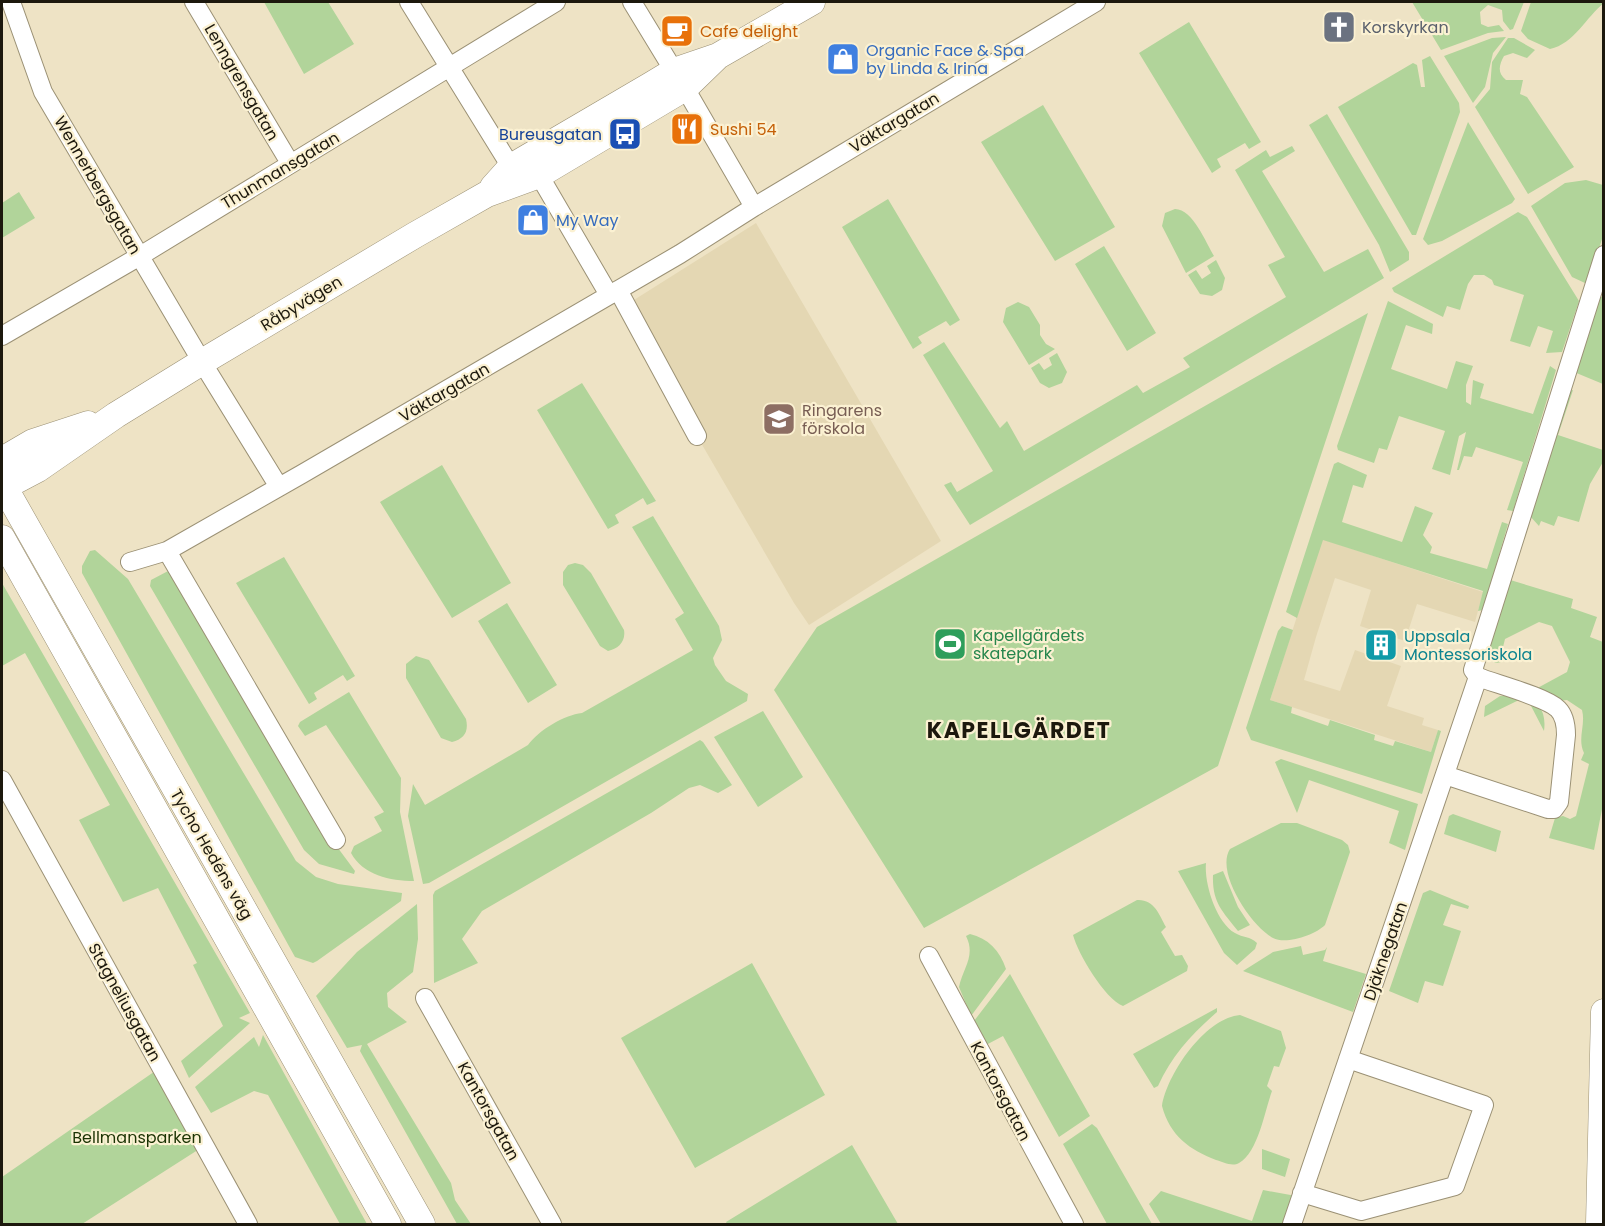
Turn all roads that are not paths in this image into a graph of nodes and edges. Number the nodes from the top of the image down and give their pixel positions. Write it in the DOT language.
graph roads {
  1 [pos="11,2"];
  2 [pos="195,2"];
  3 [pos="410,2"];
  4 [pos="556,2"];
  5 [pos="632,2"];
  6 [pos="812,2"];
  7 [pos="1096,2"];
  8 [pos="450,68"];
  9 [pos="680,80"];
  10 [pos="290,164"];
  11 [pos="511,167"];
  12 [pos="538,174"];
  13 [pos="487,194"];
  14 [pos="754,207"];
  15 [pos="1604,255"];
  16 [pos="140,256"];
  17 [pos="614,292"];
  18 [pos="2,336"];
  19 [pos="201,362"];
  20 [pos="116,415"];
  21 [pos="697,436"];
  22 [pos="2,460"];
  23 [pos="2,486"];
  24 [pos="279,487"];
  25 [pos="2,538"];
  26 [pos="167,551"];
  27 [pos="129,562"];
  28 [pos="1478,677"];
  29 [pos="1445,775"];
  30 [pos="2,780"];
  31 [pos="336,840"];
  32 [pos="929,957"];
  33 [pos="425,998"];
  34 [pos="1604,1012"];
  35 [pos="1603,1017"];
  36 [pos="1348,1059"];
  37 [pos="1302,1192"];
  38 [pos="248,1224"];
  39 [pos="388,1224"];
  40 [pos="422,1224"];
  41 [pos="552,1224"];
  42 [pos="1074,1224"];
  43 [pos="1292,1224"];
  44 [pos="1599,1224"];
  1 -- 16 [label="street, Wennerbergsgatan"];
  2 -- 10 [label="street, Lenngrensgatan"];
  3 -- 8 [label="street"];
  4 -- 8 [label="street, Thunmansgatan"];
  5 -- 9 [label="street"];
  6 -- 9 [label="main road, Råbyvägen"];
  7 -- 14 [label="street, Väktargatan"];
  8 -- 10 [label="street, Thunmansgatan"];
  8 -- 11 [label="street"];
  9 -- 11 [label="main road, Råbyvägen"];
  9 -- 12 [label="main road, Råbyvägen"];
  9 -- 14 [label="street"];
  10 -- 16 [label="street, Thunmansgatan"];
  11 -- 13 [label="main road, Råbyvägen"];
  12 -- 13 [label="main road, Råbyvägen"];
  12 -- 17 [label="street"];
  13 -- 19 [label="main road, Råbyvägen"];
  14 -- 17 [label="street, Väktargatan"];
  15 -- 28 [label="street, Djäknegatan"];
  16 -- 18 [label="street, Thunmansgatan"];
  16 -- 19 [label="street, Wennerbergsgatan"];
  17 -- 21 [label="street"];
  17 -- 24 [label="street, Väktargatan"];
  19 -- 20 [label="main road, Råbyvägen"];
  19 -- 24 [label="street"];
  20 -- 22 [label="main road, Råbyvägen"];
  20 -- 23 [label="main road, Råbyvägen"];
  23 -- 40 [label="main road, Tycho Hedéns väg"];
  24 -- 26 [label="street, Väktargatan"];
  25 -- 39 [label="main road, Tycho Hedéns väg"];
  26 -- 27 [label="street, Väktargatan"];
  26 -- 31 [label="street"];
  28 -- 29 [label="street, Djäknegatan"];
  28 -- 29 [label="street"];
  29 -- 36 [label="street, Djäknegatan"];
  30 -- 38 [label="street, Stagneliusgatan"];
  32 -- 42 [label="street, Kantorsgatan"];
  33 -- 41 [label="street, Kantorsgatan"];
  34 -- 35 [label="main road"];
  35 -- 44 [label="main road"];
  36 -- 37 [label="street, Djäknegatan"];
  36 -- 37 [label="street"];
  37 -- 43 [label="street, Djäknegatan"];
}
